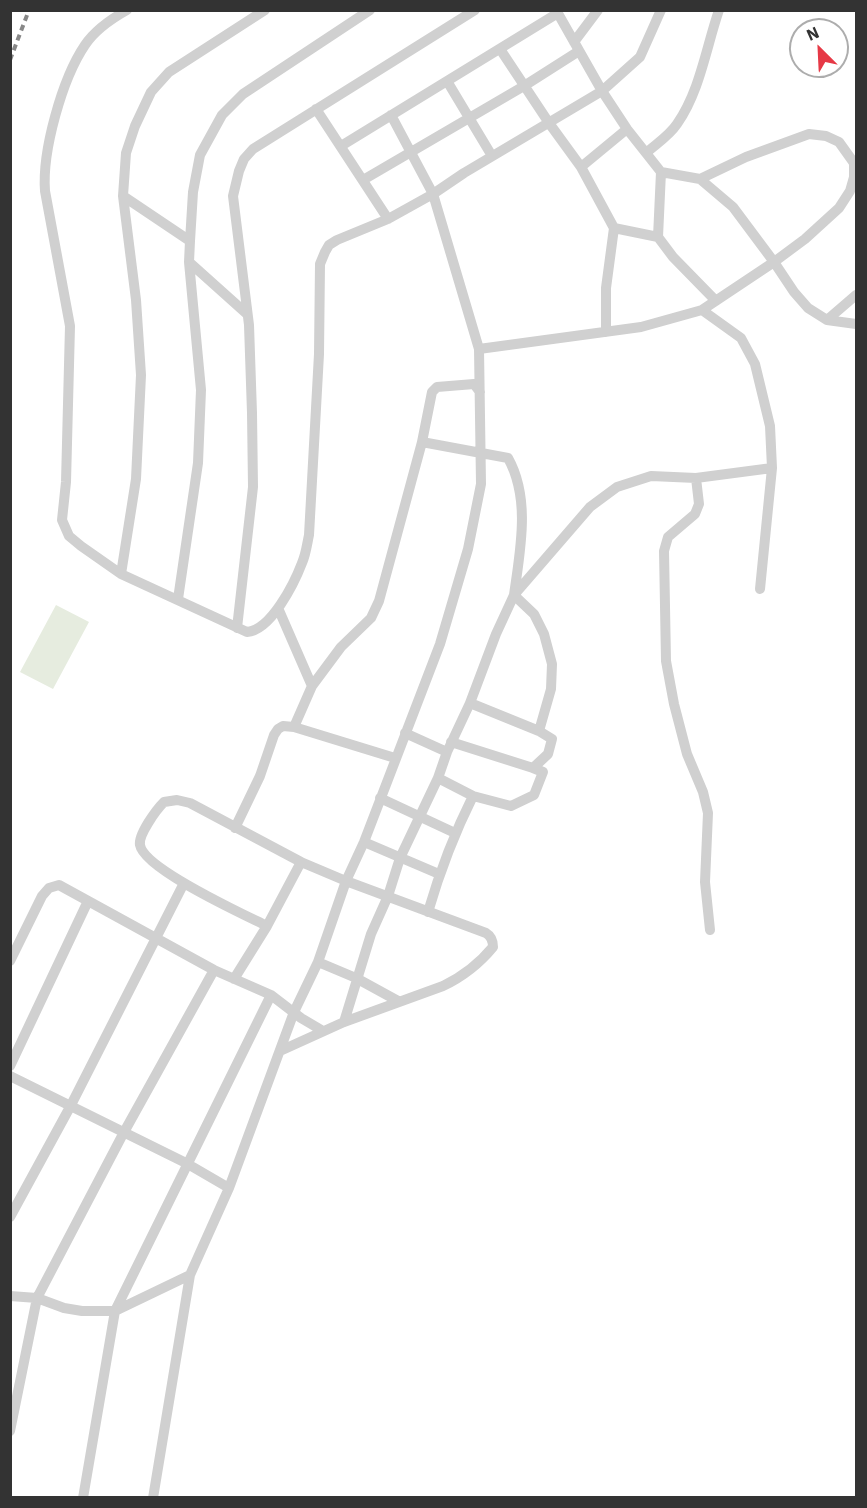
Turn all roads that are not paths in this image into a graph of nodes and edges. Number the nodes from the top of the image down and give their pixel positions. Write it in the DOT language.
graph roads {
  1 [pos="127,10"];
  2 [pos="265,10"];
  3 [pos="370,10"];
  4 [pos="475,10"];
  5 [pos="598,10"];
  6 [pos="719,10"];
  7 [pos="658,11"];
  8 [pos="557,12"];
  9 [pos="577,46"];
  10 [pos="500,49"];
  11 [pos="447,81"];
  12 [pos="524,86"];
  13 [pos="602,91"];
  14 [pos="316,109"];
  15 [pos="391,115"];
  16 [pos="469,117"];
  17 [pos="549,123"];
  18 [pos="627,129"];
  19 [pos="341,146"];
  20 [pos="411,152"];
  21 [pos="646,153"];
  22 [pos="492,156"];
  23 [pos="581,167"];
  24 [pos="661,172"];
  25 [pos="700,179"];
  26 [pos="363,180"];
  27 [pos="433,194"];
  28 [pos="123,196"];
  29 [pos="388,219"];
  30 [pos="615,228"];
  31 [pos="658,237"];
  32 [pos="190,241"];
  33 [pos="189,262"];
  34 [pos="774,262"];
  35 [pos="856,296"];
  36 [pos="716,301"];
  37 [pos="702,310"];
  38 [pos="247,314"];
  39 [pos="827,320"];
  40 [pos="856,324"];
  41 [pos="606,332"];
  42 [pos="479,349"];
  43 [pos="480,392"];
  44 [pos="422,442"];
  45 [pos="482,454"];
  46 [pos="772,468"];
  47 [pos="696,478"];
  48 [pos="122,574"];
  49 [pos="760,589"];
  50 [pos="514,595"];
  51 [pos="178,599"];
  52 [pos="278,608"];
  53 [pos="237,628"];
  54 [pos="312,686"];
  55 [pos="470,703"];
  56 [pos="294,727"];
  57 [pos="538,731"];
  58 [pos="405,733"];
  59 [pos="449,747"];
  60 [pos="395,758"];
  61 [pos="533,768"];
  62 [pos="438,778"];
  63 [pos="473,796"];
  64 [pos="380,798"];
  65 [pos="420,818"];
  66 [pos="235,828"];
  67 [pos="455,833"];
  68 [pos="364,842"];
  69 [pos="400,858"];
  70 [pos="301,862"];
  71 [pos="439,874"];
  72 [pos="346,881"];
  73 [pos="184,883"];
  74 [pos="388,896"];
  75 [pos="88,901"];
  76 [pos="428,912"];
  77 [pos="267,926"];
  78 [pos="710,930"];
  79 [pos="156,940"];
  80 [pos="10,961"];
  81 [pos="318,962"];
  82 [pos="214,970"];
  83 [pos="356,978"];
  84 [pos="234,980"];
  85 [pos="271,995"];
  86 [pos="398,1001"];
  87 [pos="294,1012"];
  88 [pos="344,1022"];
  89 [pos="323,1031"];
  90 [pos="280,1051"];
  91 [pos="10,1066"];
  92 [pos="10,1076"];
  93 [pos="70,1107"];
  94 [pos="123,1134"];
  95 [pos="186,1163"];
  96 [pos="229,1188"];
  97 [pos="10,1217"];
  98 [pos="190,1275"];
  99 [pos="10,1296"];
  100 [pos="37,1298"];
  101 [pos="115,1311"];
  102 [pos="10,1431"];
  103 [pos="83,1497"];
  104 [pos="153,1497"];
  1 -- 48 [label="street"];
  2 -- 28 [label="street"];
  3 -- 32 [label="street"];
  4 -- 14 [label="street"];
  5 -- 9 [label="street"];
  6 -- 21 [label="street"];
  7 -- 13 [label="street"];
  8 -- 9 [label="street"];
  8 -- 10 [label="street"];
  9 -- 12 [label="street"];
  9 -- 13 [label="street"];
  10 -- 11 [label="street"];
  10 -- 12 [label="street"];
  11 -- 15 [label="street"];
  11 -- 16 [label="street"];
  12 -- 16 [label="street"];
  12 -- 17 [label="street"];
  13 -- 17 [label="street"];
  13 -- 18 [label="street"];
  14 -- 19 [label="street"];
  14 -- 38 [label="street"];
  15 -- 19 [label="street"];
  15 -- 20 [label="street"];
  16 -- 20 [label="street"];
  16 -- 22 [label="street"];
  17 -- 22 [label="street"];
  17 -- 23 [label="street"];
  18 -- 21 [label="street"];
  18 -- 23 [label="street"];
  19 -- 26 [label="street"];
  20 -- 26 [label="street"];
  20 -- 27 [label="street"];
  21 -- 24 [label="street"];
  22 -- 27 [label="street"];
  23 -- 30 [label="street"];
  24 -- 25 [label="street"];
  24 -- 31 [label="street"];
  25 -- 34 [label="street"];
  25 -- 34 [label="street"];
  26 -- 29 [label="street"];
  27 -- 29 [label="street"];
  27 -- 42 [label="street"];
  28 -- 32 [label="street"];
  28 -- 48 [label="street"];
  29 -- 52 [label="street"];
  30 -- 31 [label="street"];
  30 -- 41 [label="street"];
  31 -- 36 [label="street"];
  32 -- 33 [label="street"];
  33 -- 38 [label="street"];
  33 -- 51 [label="street"];
  34 -- 36 [label="street"];
  34 -- 39 [label="street"];
  35 -- 39 [label="street"];
  36 -- 37 [label="street"];
  37 -- 41 [label="street"];
  37 -- 46 [label="street"];
  38 -- 53 [label="street"];
  39 -- 40 [label="street"];
  41 -- 42 [label="street"];
  42 -- 43 [label="street"];
  43 -- 44 [label="street"];
  43 -- 45 [label="street"];
  44 -- 45 [label="street"];
  44 -- 54 [label="street"];
  45 -- 50 [label="street"];
  45 -- 58 [label="street"];
  46 -- 47 [label="street"];
  46 -- 49 [label="street"];
  47 -- 50 [label="street"];
  47 -- 78 [label="street"];
  48 -- 51 [label="street"];
  50 -- 55 [label="street"];
  50 -- 57 [label="street"];
  51 -- 53 [label="street"];
  52 -- 53 [label="street"];
  52 -- 54 [label="street"];
  54 -- 56 [label="street"];
  55 -- 57 [label="street"];
  55 -- 59 [label="street"];
  56 -- 60 [label="street"];
  56 -- 66 [label="street"];
  57 -- 61 [label="street"];
  58 -- 59 [label="street"];
  58 -- 60 [label="street"];
  59 -- 61 [label="street"];
  59 -- 62 [label="street"];
  60 -- 64 [label="street"];
  61 -- 63 [label="street"];
  62 -- 63 [label="street"];
  62 -- 65 [label="street"];
  63 -- 67 [label="street"];
  64 -- 65 [label="street"];
  64 -- 68 [label="street"];
  65 -- 67 [label="street"];
  65 -- 69 [label="street"];
  66 -- 70 [label="street"];
  66 -- 73 [label="street"];
  67 -- 71 [label="street"];
  68 -- 69 [label="street"];
  68 -- 72 [label="street"];
  69 -- 71 [label="street"];
  69 -- 74 [label="street"];
  70 -- 72 [label="street"];
  70 -- 77 [label="street"];
  71 -- 76 [label="street"];
  72 -- 74 [label="street"];
  72 -- 81 [label="street"];
  73 -- 77 [label="street"];
  73 -- 79 [label="street"];
  74 -- 76 [label="street"];
  74 -- 83 [label="street"];
  75 -- 79 [label="street"];
  75 -- 80 [label="street"];
  75 -- 91 [label="street"];
  76 -- 86 [label="street"];
  77 -- 84 [label="street"];
  79 -- 82 [label="street"];
  79 -- 93 [label="street"];
  81 -- 83 [label="street"];
  81 -- 87 [label="street"];
  82 -- 84 [label="street"];
  82 -- 94 [label="street"];
  83 -- 86 [label="street"];
  83 -- 88 [label="street"];
  84 -- 85 [label="street"];
  85 -- 87 [label="street"];
  85 -- 95 [label="street"];
  86 -- 88 [label="street"];
  87 -- 89 [label="street"];
  87 -- 90 [label="street"];
  88 -- 89 [label="street"];
  89 -- 90 [label="street"];
  90 -- 96 [label="street"];
  92 -- 93 [label="street"];
  93 -- 94 [label="street"];
  93 -- 97 [label="street"];
  94 -- 95 [label="street"];
  94 -- 100 [label="street"];
  95 -- 96 [label="street"];
  95 -- 101 [label="street"];
  96 -- 98 [label="street"];
  98 -- 101 [label="street"];
  98 -- 104 [label="street"];
  99 -- 100 [label="street"];
  100 -- 101 [label="street"];
  100 -- 102 [label="street"];
  101 -- 103 [label="street"];
}
